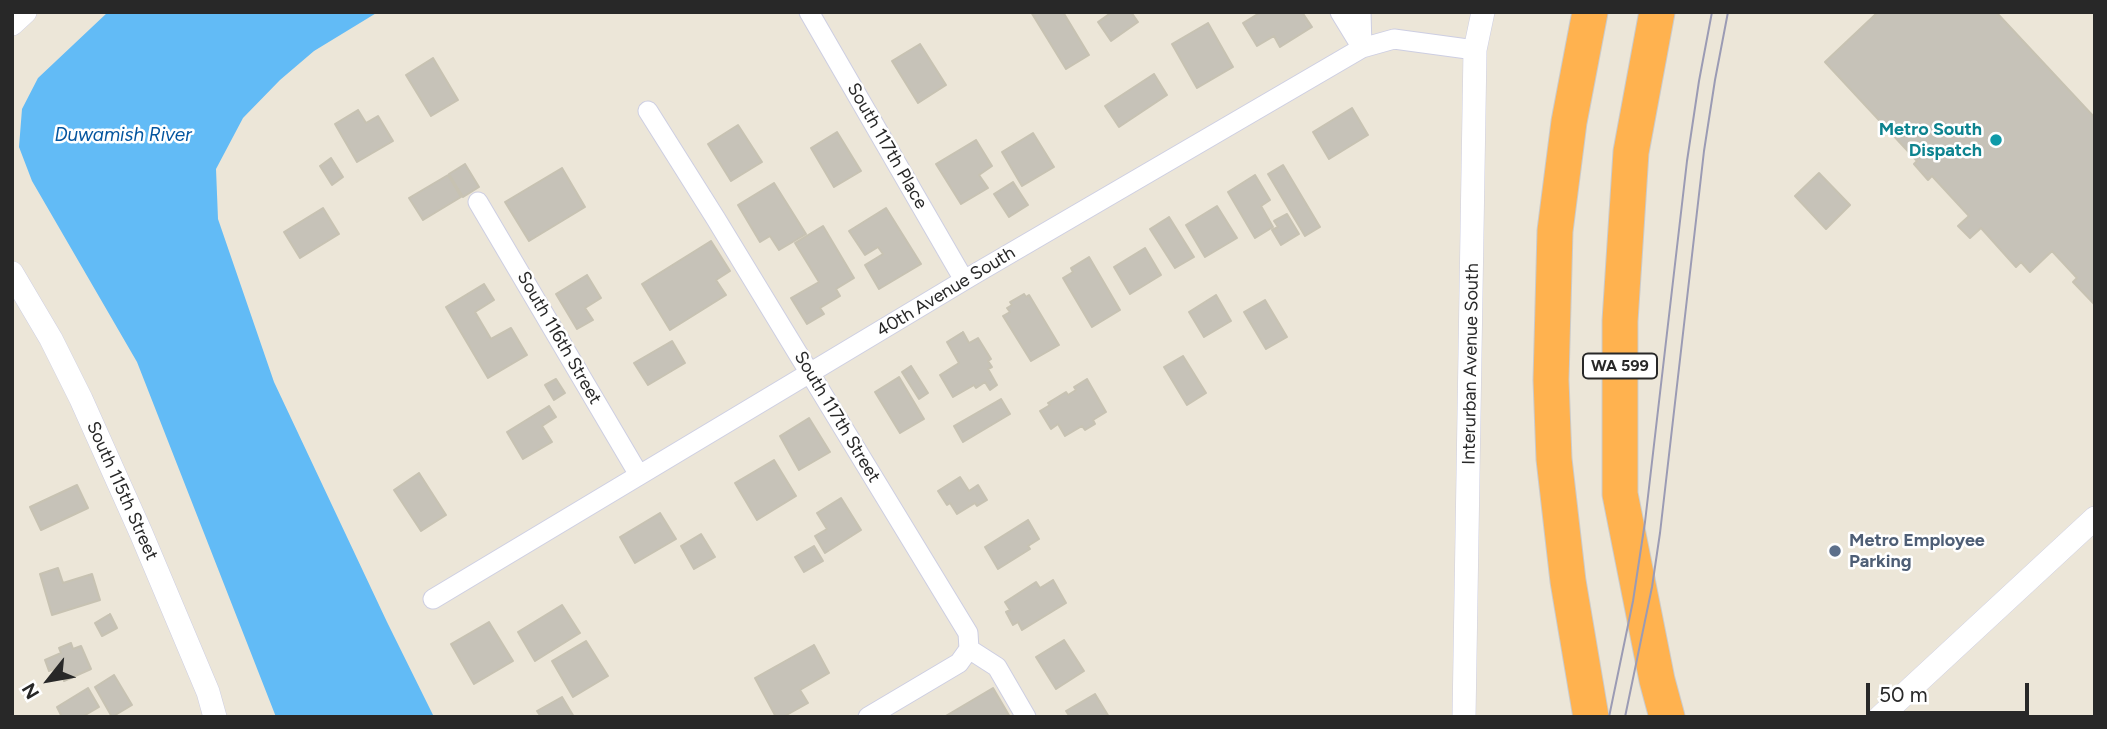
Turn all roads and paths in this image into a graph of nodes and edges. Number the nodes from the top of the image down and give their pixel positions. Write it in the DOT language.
graph roads {
  1 [pos="809,12"];
  2 [pos="1340,12"];
  3 [pos="1361,12"];
  4 [pos="1483,12"];
  5 [pos="1590,12"];
  6 [pos="1657,12"];
  7 [pos="1362,48"];
  8 [pos="1475,50"];
  9 [pos="648,111"];
  10 [pos="478,202"];
  11 [pos="12,273"];
  12 [pos="964,280"];
  13 [pos="810,373"];
  14 [pos="639,475"];
  15 [pos="2095,518"];
  16 [pos="433,599"];
  17 [pos="969,649"];
  18 [pos="215,717"];
  19 [pos="868,717"];
  20 [pos="1026,717"];
  21 [pos="1464,717"];
  22 [pos="1591,717"];
  23 [pos="1667,717"];
  24 [pos="1880,717"];
  1 -- 12 [label="street, South 117th Place"];
  2 -- 7 [label="street"];
  3 -- 7 [label="street"];
  4 -- 8 [label="street, Interurban Avenue South"];
  5 -- 22 [label="highway"];
  6 -- 23 [label="highway, WA 599"];
  7 -- 8 [label="street, 40th Avenue South"];
  7 -- 12 [label="street, 40th Avenue South"];
  8 -- 21 [label="street, Interurban Avenue South"];
  9 -- 13 [label="street, South 117th Street"];
  10 -- 14 [label="street, South 116th Street"];
  11 -- 18 [label="street, South 115th Street"];
  12 -- 13 [label="street, 40th Avenue South"];
  13 -- 14 [label="street, 40th Avenue South"];
  13 -- 17 [label="street, South 117th Street"];
  14 -- 16 [label="street, 40th Avenue South"];
  15 -- 24 [label="street"];
  17 -- 19 [label="street"];
  17 -- 20 [label="street"];
}
